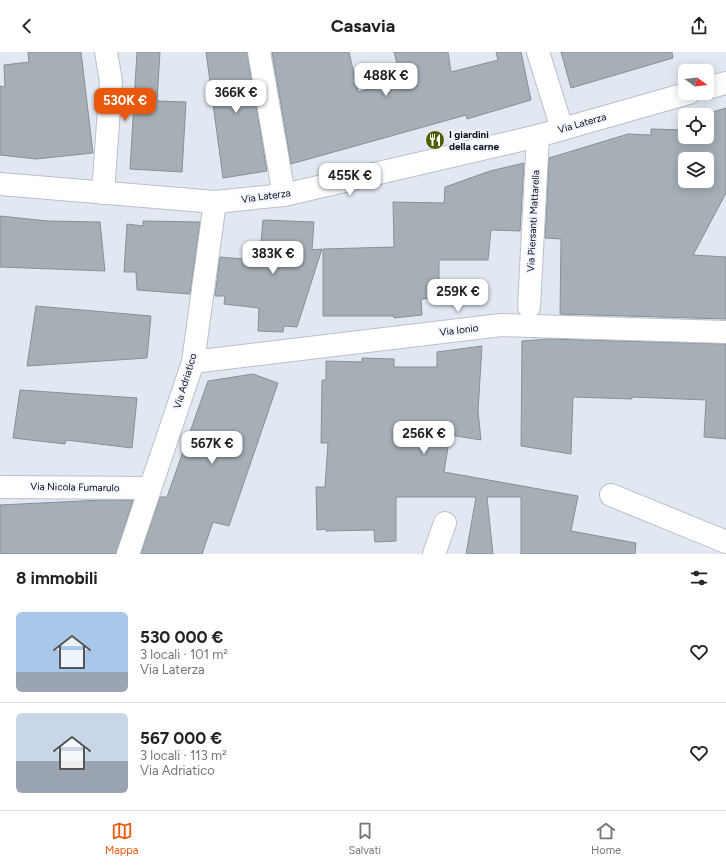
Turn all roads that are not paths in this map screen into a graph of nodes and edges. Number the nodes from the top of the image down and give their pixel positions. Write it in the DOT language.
graph roads {
  1 [pos="106,52"];
  2 [pos="259,52"];
  3 [pos="538,52"];
  4 [pos="726,83"];
  5 [pos="714,86"];
  6 [pos="678,96"];
  7 [pos="562,129"];
  8 [pos="538,136"];
  9 [pos="0,184"];
  10 [pos="103,193"];
  11 [pos="284,194"];
  12 [pos="216,202"];
  13 [pos="529,306"];
  14 [pos="726,332"];
  15 [pos="193,362"];
  16 [pos="0,487"];
  17 [pos="150,488"];
  18 [pos="611,495"];
  19 [pos="445,523"];
  20 [pos="726,542"];
  21 [pos="128,554"];
  22 [pos="434,554"];
  1 -- 10 [label="street"];
  2 -- 11 [label="street"];
  3 -- 7 [label="street"];
  4 -- 5 [label="street"];
  6 -- 7 [label="street, Via Laterza"];
  7 -- 8 [label="street, Via Laterza"];
  8 -- 11 [label="street, Via Laterza"];
  8 -- 13 [label="street, Via Piersanti Mattarella"];
  9 -- 10 [label="street, Via Laterza"];
  10 -- 12 [label="street, Via Laterza"];
  11 -- 12 [label="street, Via Laterza"];
  12 -- 15 [label="street, Via Adriatico"];
  14 -- 15 [label="street, Via Ionio"];
  15 -- 17 [label="street, Via Adriatico"];
  16 -- 17 [label="street, Via Nicola Fumarulo"];
  17 -- 21 [label="street, Via Adriatico"];
  18 -- 20 [label="street"];
  19 -- 22 [label="street"];
}
